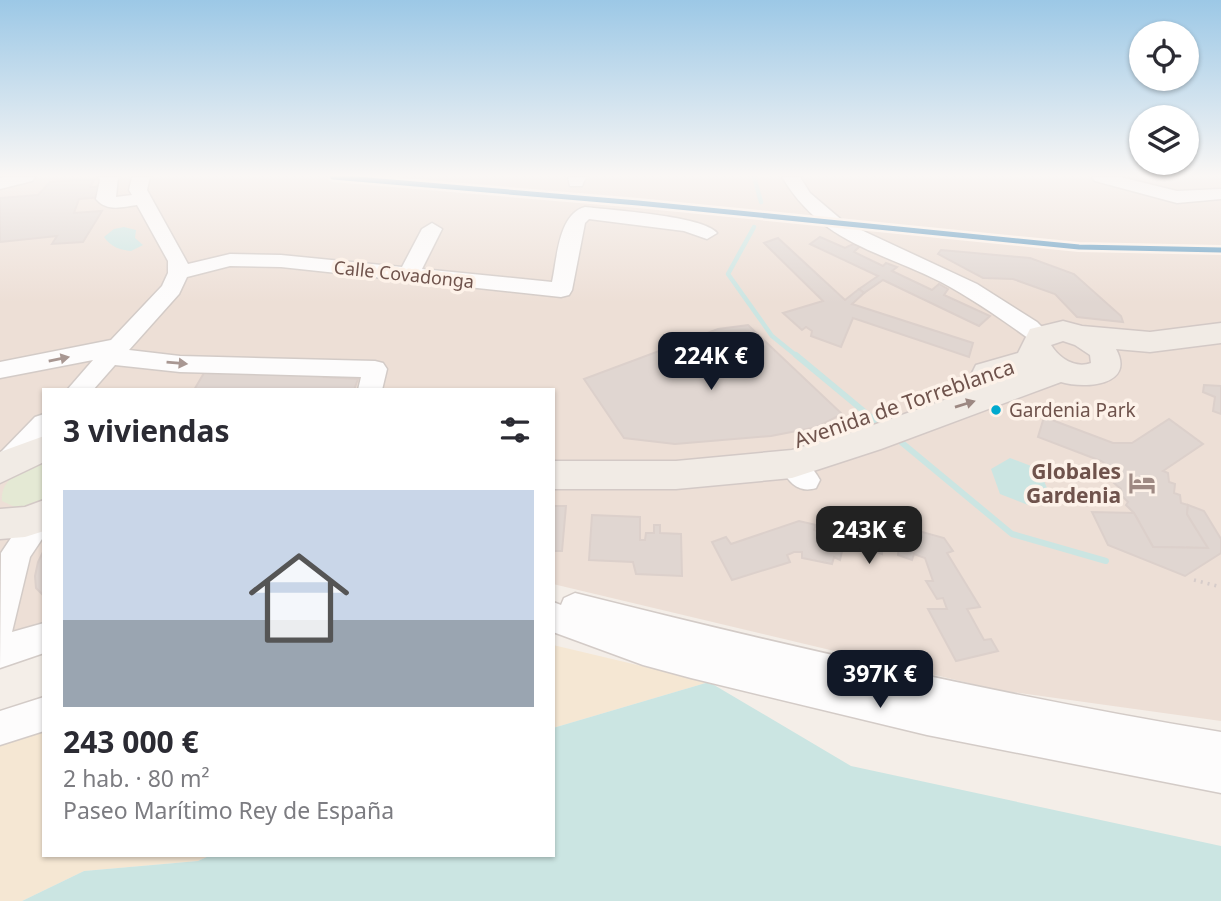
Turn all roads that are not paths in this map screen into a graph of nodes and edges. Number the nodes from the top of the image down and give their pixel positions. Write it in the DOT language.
graph roads {
  1 [pos="153,219"];
  2 [pos="646,219"];
  3 [pos="828,219"];
  4 [pos="576,221"];
  5 [pos="432,229"];
  6 [pos="707,233"];
  7 [pos="178,273"];
  8 [pos="409,274"];
  9 [pos="1221,333"];
  10 [pos="1083,336"];
  11 [pos="1038,340"];
  12 [pos="1221,349"];
  13 [pos="113,352"];
  14 [pos="1107,362"];
  15 [pos="0,370"];
  16 [pos="1062,370"];
  17 [pos="373,380"];
  18 [pos="81,388"];
  19 [pos="42,426"];
  20 [pos="877,426"];
  21 [pos="42,450"];
  22 [pos="555,453"];
  23 [pos="2,467"];
  24 [pos="555,475"];
  25 [pos="42,515"];
  26 [pos="5,535"];
  27 [pos="555,604"];
  28 [pos="555,618"];
  29 [pos="0,624"];
  30 [pos="42,639"];
  31 [pos="0,652"];
  32 [pos="42,715"];
  33 [pos="0,728"];
  34 [pos="1221,750"];
  35 [pos="1221,775"];
  1 -- 7 [label="street"];
  2 -- 6 [label="street"];
  3 -- 11 [label="street"];
  4 -- 8 [label="street, Calle Covadonga"];
  5 -- 8 [label="street"];
  7 -- 8 [label="street, Calle Covadonga"];
  7 -- 13 [label="street"];
  9 -- 10 [label="main road"];
  10 -- 11 [label="main road"];
  10 -- 14 [label="main road"];
  11 -- 16 [label="main road"];
  11 -- 20 [label="main road, Avenida de Torreblanca"];
  12 -- 14 [label="main road"];
  15 -- 13 [label="street, one-way"];
  13 -- 17 [label="street, one-way"];
  13 -- 18 [label="street"];
  14 -- 16 [label="main road"];
  20 -- 16 [label="main road, Avenida de Torreblanca, one-way"];
  19 -- 23 [label="street"];
  20 -- 22 [label="main road, Avenida de Torreblanca"];
  20 -- 24 [label="main road, Avenida de Torreblanca"];
  21 -- 23 [label="main road"];
  25 -- 26 [label="main road"];
  26 -- 29 [label="street"];
  27 -- 34 [label="street"];
  28 -- 35 [label="street"];
  30 -- 31 [label="street"];
  32 -- 33 [label="street"];
}
